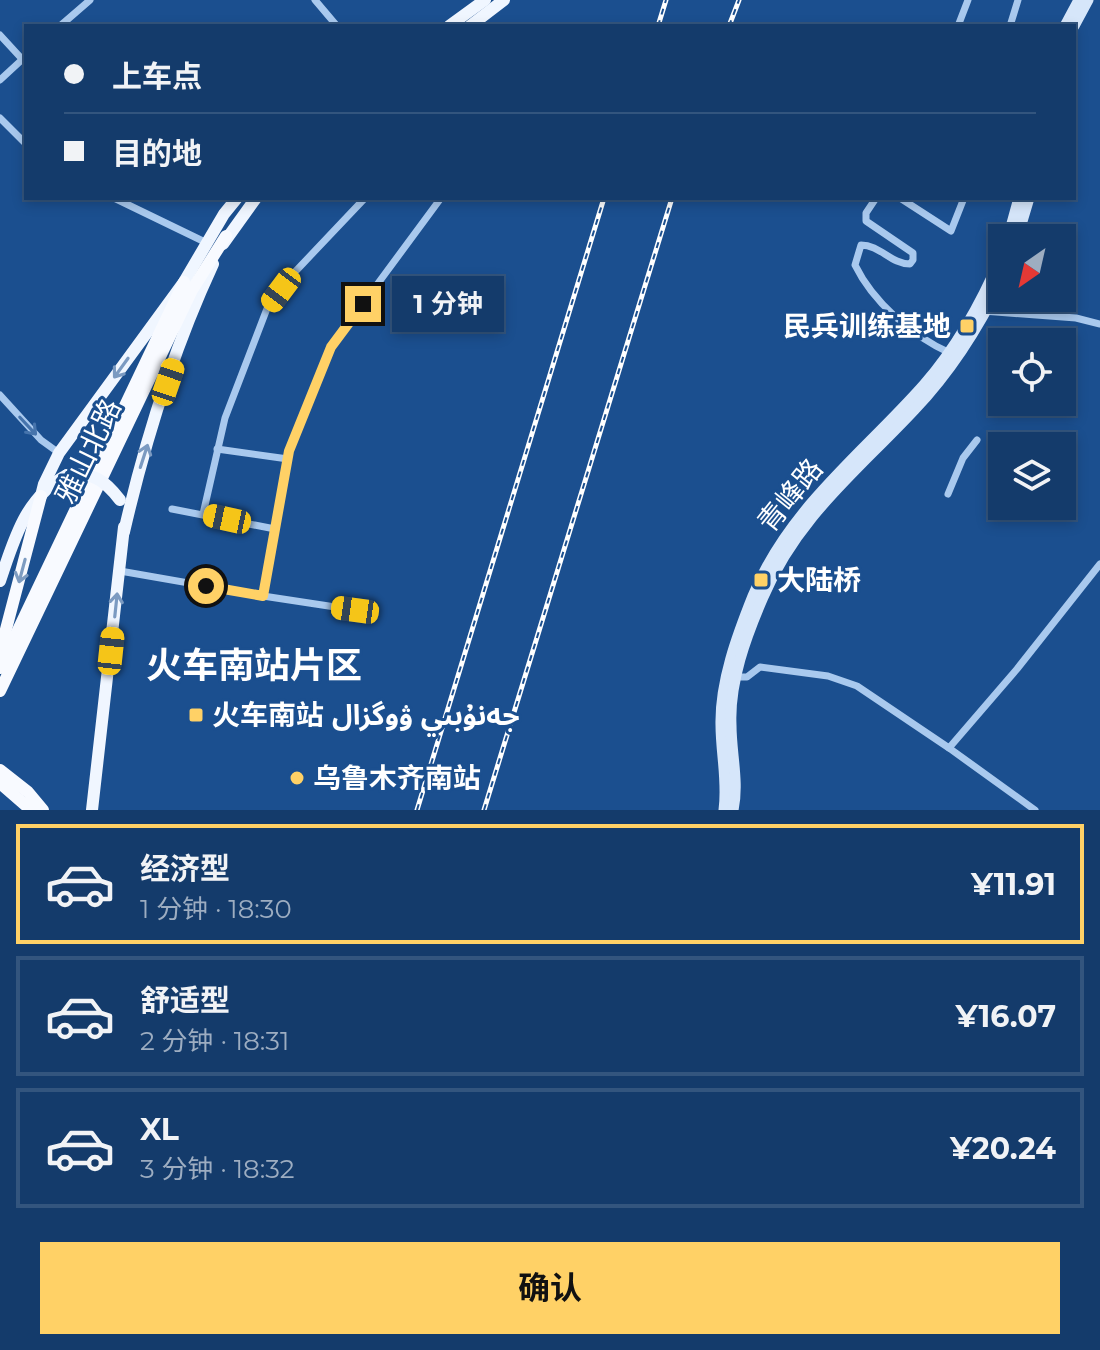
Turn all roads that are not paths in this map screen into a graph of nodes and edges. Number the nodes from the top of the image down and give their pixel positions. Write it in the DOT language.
graph roads {
  1 [pos="90,0"];
  2 [pos="315,0"];
  3 [pos="485,0"];
  4 [pos="504,0"];
  5 [pos="968,0"];
  6 [pos="1018,0"];
  7 [pos="1079,0"];
  8 [pos="1088,0"];
  9 [pos="62,24"];
  10 [pos="335,24"];
  11 [pos="452,24"];
  12 [pos="473,24"];
  13 [pos="959,24"];
  14 [pos="1011,24"];
  15 [pos="1066,24"];
  16 [pos="1075,24"];
  17 [pos="0,35"];
  18 [pos="24,58"];
  19 [pos="0,80"];
  20 [pos="0,118"];
  21 [pos="24,142"];
  22 [pos="118,200"];
  23 [pos="236,200"];
  24 [pos="254,200"];
  25 [pos="363,200"];
  26 [pos="440,200"];
  27 [pos="875,200"];
  28 [pos="903,200"];
  29 [pos="963,200"];
  30 [pos="1018,200"];
  31 [pos="1028,200"];
  32 [pos="1012,224"];
  33 [pos="1021,224"];
  34 [pos="226,236"];
  35 [pos="207,243"];
  36 [pos="184,282"];
  37 [pos="988,294"];
  38 [pos="988,301"];
  39 [pos="982,310"];
  40 [pos="1100,324"];
  41 [pos="950,353"];
  42 [pos="0,395"];
  43 [pos="977,440"];
  44 [pos="217,449"];
  45 [pos="59,453"];
  46 [pos="288,459"];
  47 [pos="948,494"];
  48 [pos="41,496"];
  49 [pos="172,509"];
  50 [pos="203,514"];
  51 [pos="275,529"];
  52 [pos="124,532"];
  53 [pos="1100,564"];
  54 [pos="120,571"];
  55 [pos="0,581"];
  56 [pos="263,596"];
  57 [pos="355,610"];
  58 [pos="0,652"];
  59 [pos="0,668"];
  60 [pos="732,676"];
  61 [pos="0,691"];
  62 [pos="949,748"];
  63 [pos="0,770"];
  64 [pos="0,783"];
  65 [pos="31,810"];
  66 [pos="43,810"];
  67 [pos="92,810"];
  68 [pos="724,810"];
  69 [pos="733,810"];
  70 [pos="1035,810"];
  1 -- 9 [label="street"];
  2 -- 10 [label="street"];
  3 -- 11 [label="main road"];
  4 -- 12 [label="main road"];
  5 -- 13 [label="street"];
  6 -- 14 [label="street"];
  7 -- 15 [label="main road"];
  8 -- 16 [label="main road"];
  17 -- 18 [label="street"];
  18 -- 19 [label="street"];
  20 -- 21 [label="street"];
  22 -- 35 [label="street"];
  23 -- 35 [label="main road, 雅山北路"];
  24 -- 34 [label="main road, 雅山北路"];
  25 -- 44 [label="street"];
  26 -- 46 [label="street"];
  27 -- 41 [label="street"];
  28 -- 29 [label="street"];
  30 -- 32 [label="main road"];
  31 -- 33 [label="main road"];
  52 -- 34 [label="main road, 雅山北路, one-way"];
  34 -- 61 [label="highway, 雅山北路"];
  35 -- 36 [label="main road, 雅山北路"];
  36 -- 45 [label="main road, 雅山北路, one-way"];
  36 -- 59 [label="highway"];
  37 -- 39 [label="main road, 青峰路"];
  38 -- 39 [label="main road, 青峰路"];
  39 -- 40 [label="street"];
  39 -- 41 [label="main road, 青峰路"];
  39 -- 60 [label="main road, 青峰路"];
  41 -- 60 [label="main road, 青峰路"];
  42 -- 45 [label="street, one-way"];
  43 -- 47 [label="street"];
  44 -- 46 [label="street"];
  44 -- 50 [label="street"];
  45 -- 48 [label="main road, 雅山北路"];
  46 -- 51 [label="street"];
  48 -- 52 [label="main road, bridge"];
  48 -- 55 [label="main road"];
  48 -- 58 [label="highway, one-way"];
  49 -- 50 [label="street"];
  50 -- 51 [label="street"];
  51 -- 56 [label="street"];
  52 -- 54 [label="main road"];
  53 -- 62 [label="street"];
  54 -- 56 [label="street"];
  67 -- 54 [label="main road, one-way"];
  56 -- 57 [label="street"];
  60 -- 62 [label="street"];
  60 -- 68 [label="main road, 青峰路"];
  60 -- 69 [label="main road, 青峰路"];
  62 -- 70 [label="street"];
  63 -- 66 [label="highway"];
  64 -- 65 [label="highway"];
}
